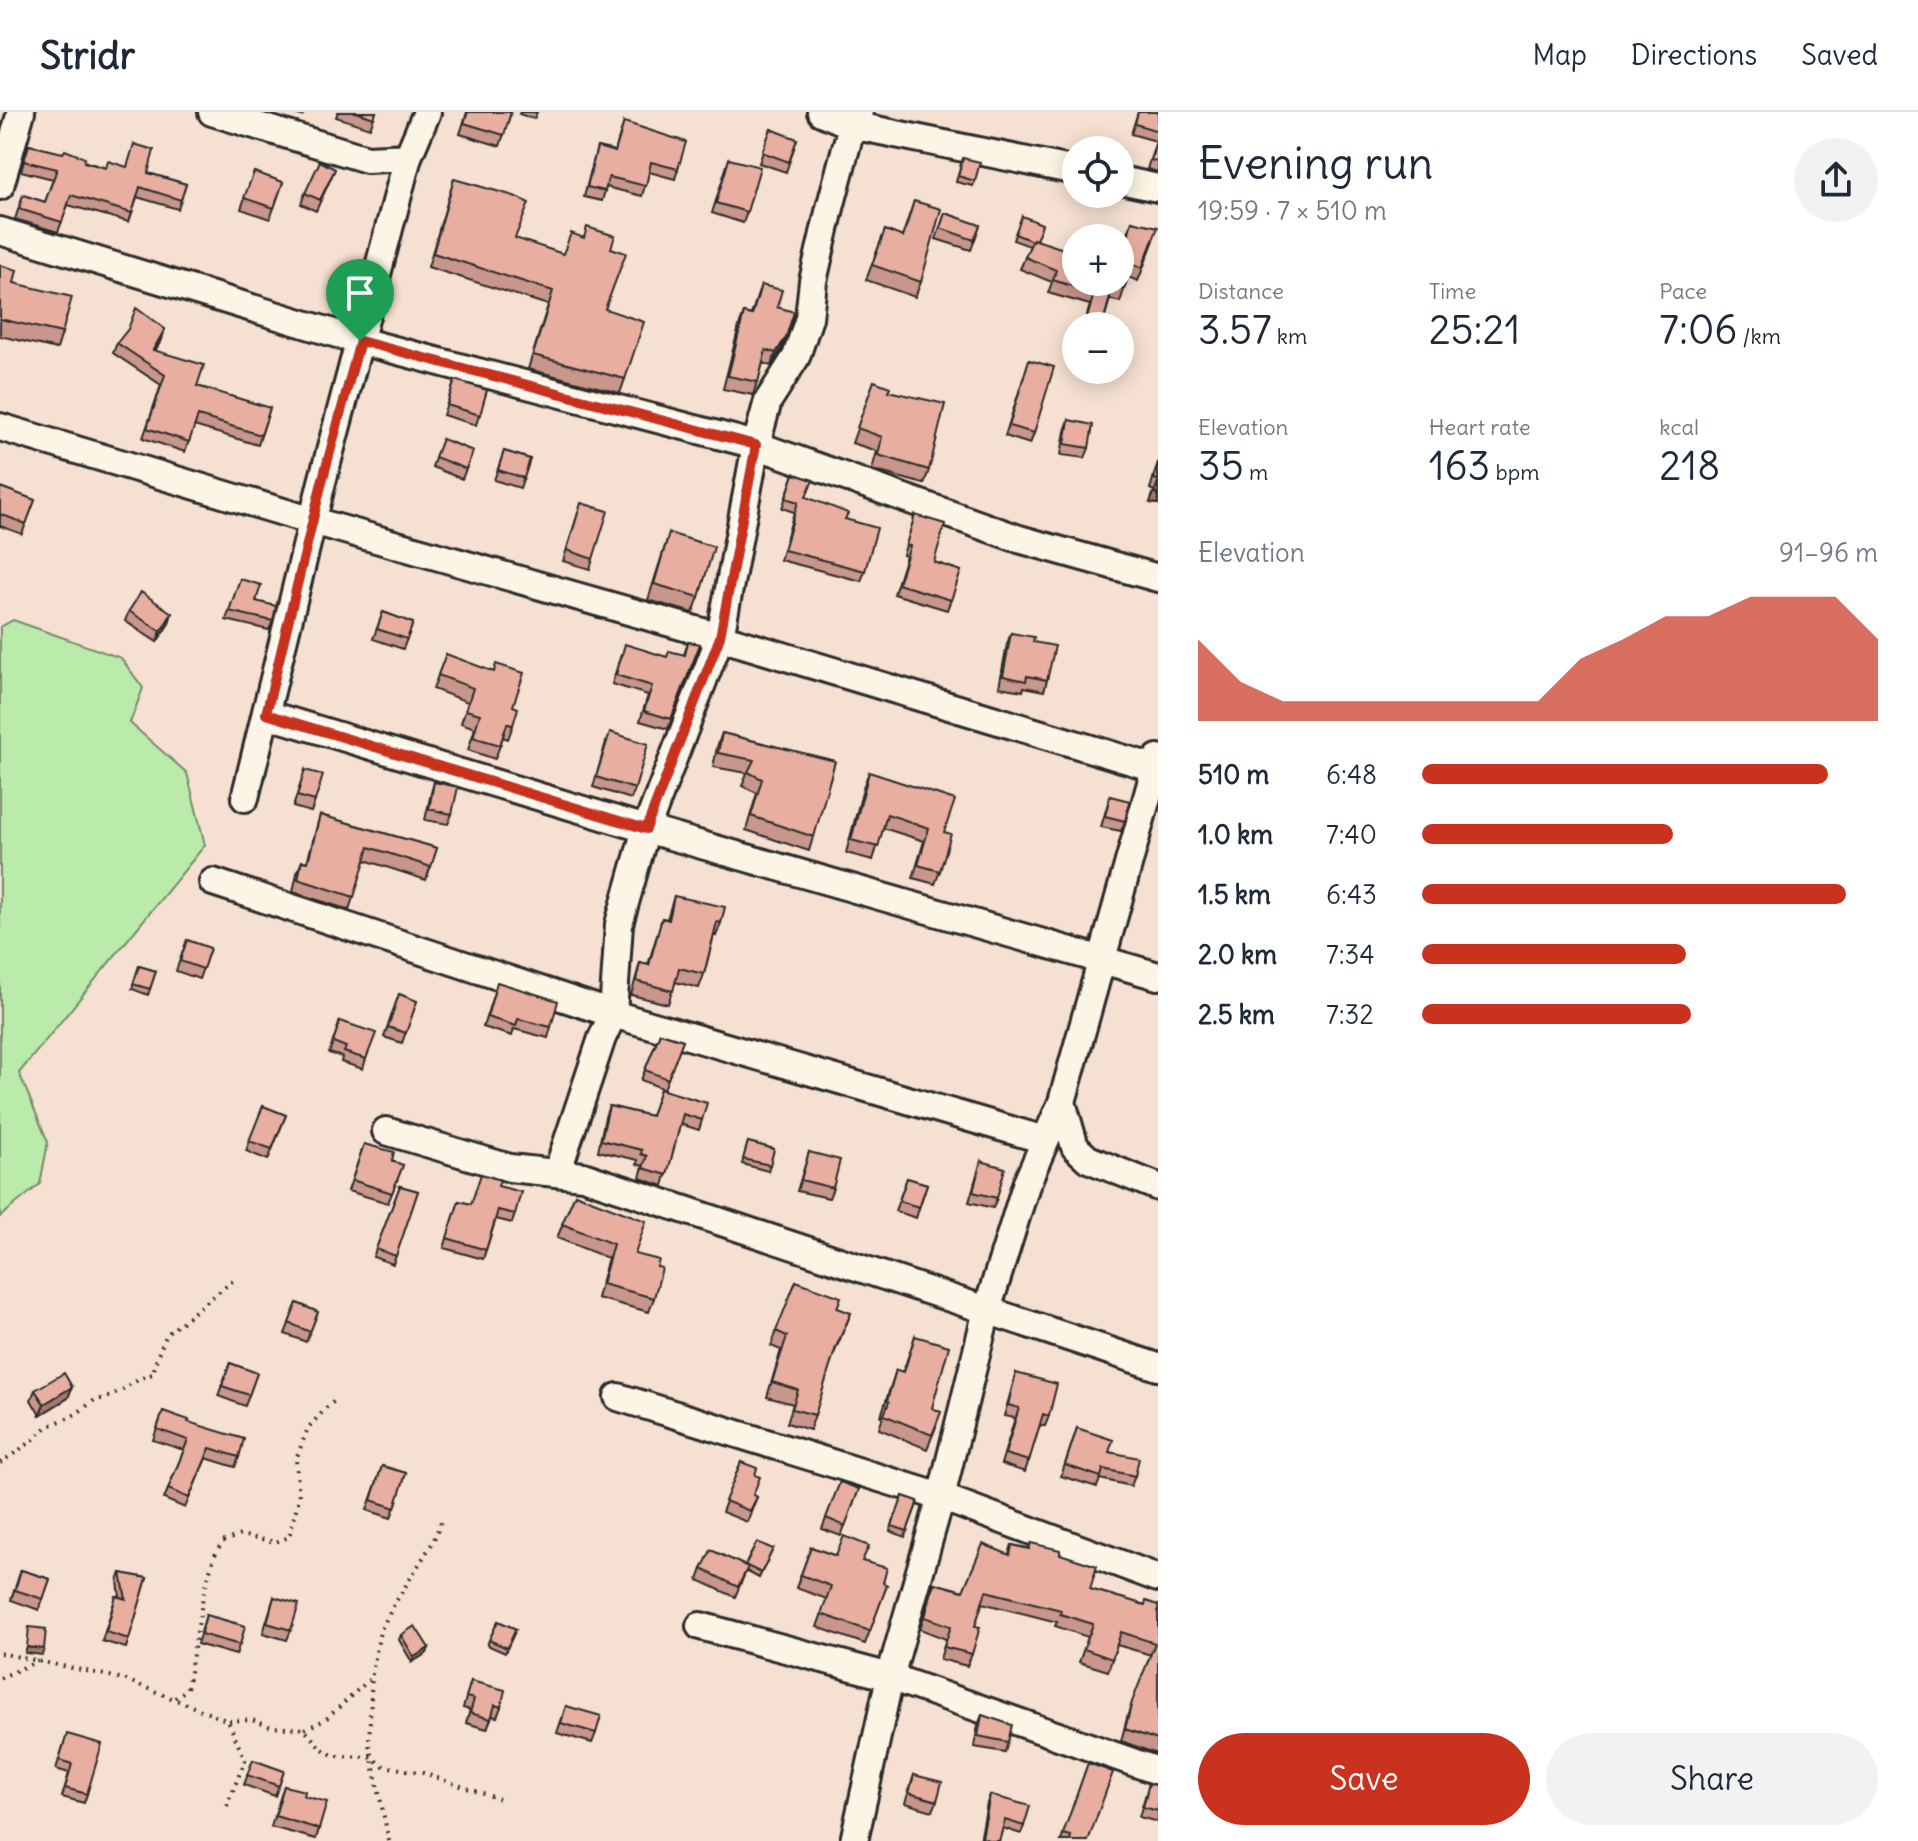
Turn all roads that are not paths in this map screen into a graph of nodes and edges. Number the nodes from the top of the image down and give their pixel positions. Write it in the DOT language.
graph roads {
  1 [pos="21,112"];
  2 [pos="212,112"];
  3 [pos="427,112"];
  4 [pos="821,112"];
  5 [pos="856,119"];
  6 [pos="408,157"];
  7 [pos="1062,168"];
  8 [pos="1134,183"];
  9 [pos="0,186"];
  10 [pos="1158,188"];
  11 [pos="0,231"];
  12 [pos="360,341"];
  13 [pos="0,427"];
  14 [pos="756,445"];
  15 [pos="313,521"];
  16 [pos="1158,578"];
  17 [pos="720,637"];
  18 [pos="266,714"];
  19 [pos="1157,765"];
  20 [pos="245,798"];
  21 [pos="646,829"];
  22 [pos="213,882"];
  23 [pos="1102,958"];
  24 [pos="1158,976"];
  25 [pos="613,1014"];
  26 [pos="1062,1102"];
  27 [pos="386,1131"];
  28 [pos="1045,1140"];
  29 [pos="557,1173"];
  30 [pos="1158,1187"];
  31 [pos="987,1310"];
  32 [pos="1158,1367"];
  33 [pos="618,1397"];
  34 [pos="941,1497"];
  35 [pos="1158,1578"];
  36 [pos="700,1626"];
  37 [pos="890,1677"];
  38 [pos="1158,1771"];
  39 [pos="854,1841"];
  1 -- 9 [label="street"];
  2 -- 6 [label="street"];
  3 -- 6 [label="street"];
  4 -- 5 [label="street"];
  5 -- 7 [label="street"];
  5 -- 14 [label="street"];
  6 -- 12 [label="street"];
  8 -- 10 [label="street"];
  11 -- 12 [label="street"];
  12 -- 14 [label="street"];
  12 -- 15 [label="street"];
  13 -- 15 [label="street"];
  14 -- 16 [label="street"];
  14 -- 17 [label="street"];
  15 -- 17 [label="street"];
  15 -- 18 [label="street"];
  17 -- 19 [label="street"];
  17 -- 21 [label="street"];
  18 -- 20 [label="street"];
  18 -- 21 [label="street"];
  19 -- 23 [label="street"];
  21 -- 23 [label="street"];
  21 -- 25 [label="street"];
  22 -- 25 [label="street"];
  23 -- 24 [label="street"];
  23 -- 26 [label="street"];
  25 -- 28 [label="street"];
  25 -- 29 [label="street"];
  26 -- 28 [label="street"];
  26 -- 30 [label="street"];
  27 -- 29 [label="street"];
  28 -- 31 [label="street"];
  29 -- 31 [label="street"];
  31 -- 32 [label="street"];
  31 -- 34 [label="street"];
  33 -- 34 [label="street"];
  34 -- 35 [label="street"];
  34 -- 37 [label="street"];
  36 -- 37 [label="street"];
  37 -- 38 [label="street"];
  37 -- 39 [label="street"];
}
